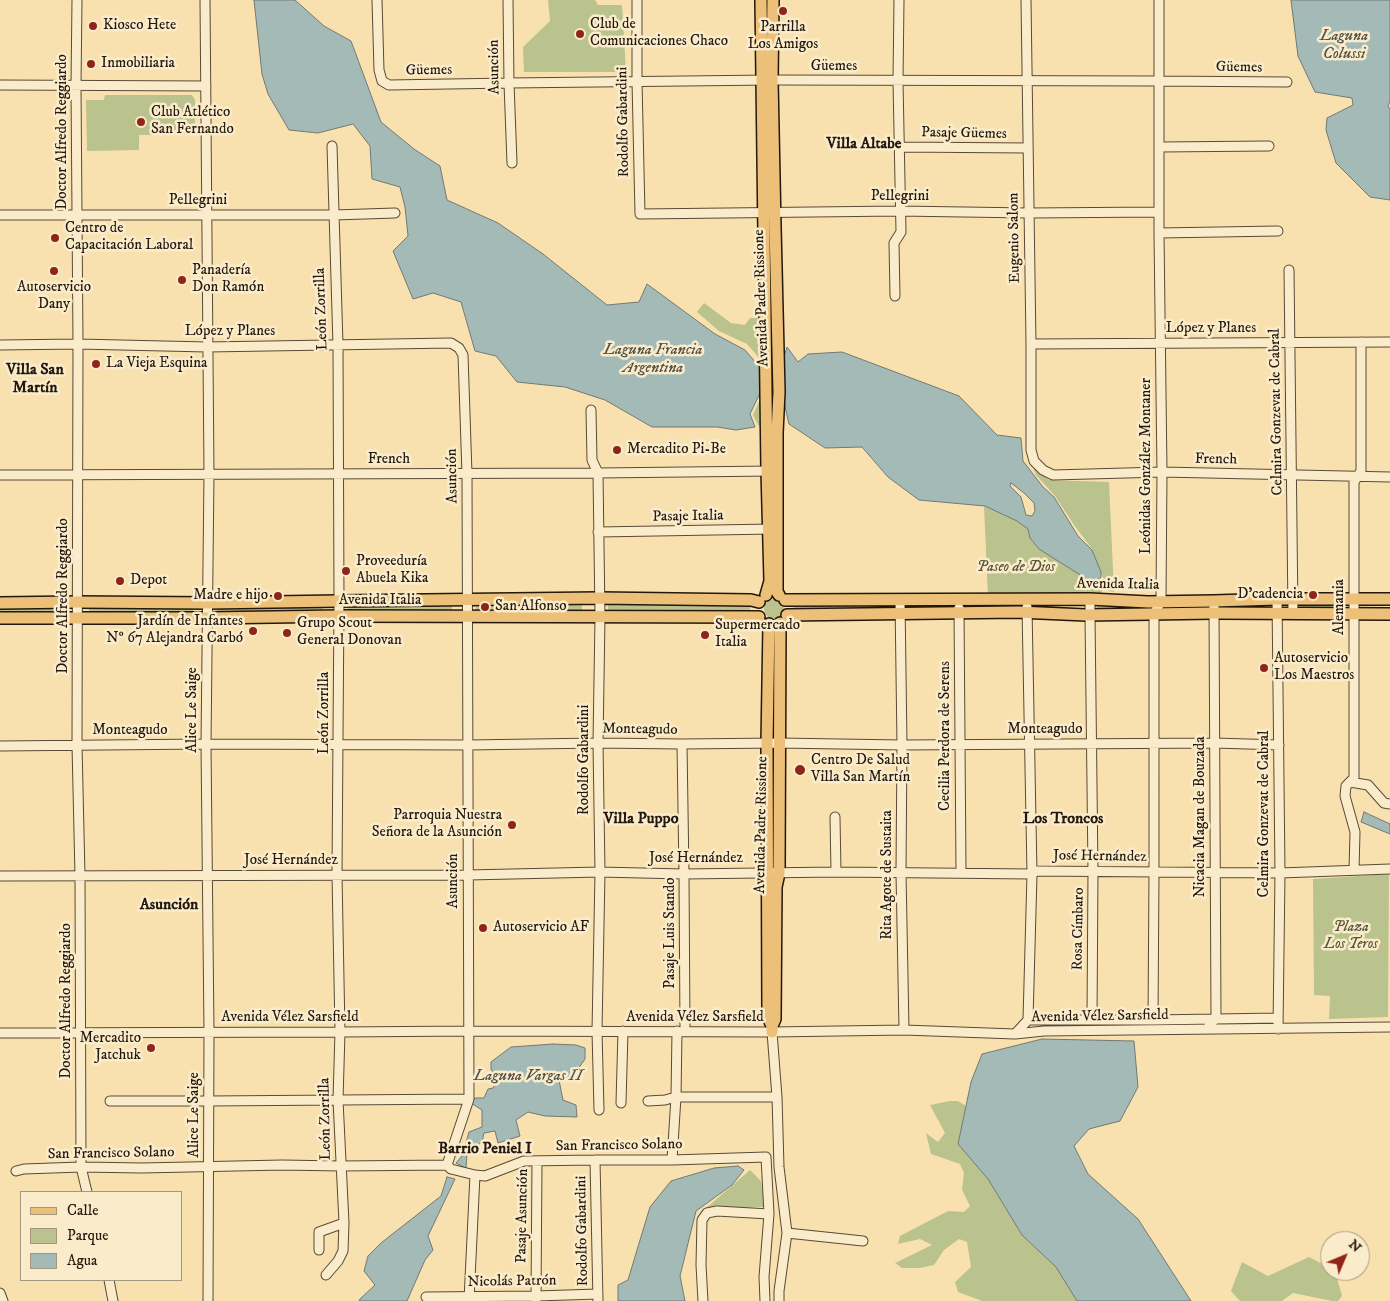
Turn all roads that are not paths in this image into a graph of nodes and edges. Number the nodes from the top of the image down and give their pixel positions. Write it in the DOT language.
graph roads {
  1 [pos="77,0"];
  2 [pos="205,0"];
  3 [pos="377,0"];
  4 [pos="508,0"];
  5 [pos="638,0"];
  6 [pos="761,0"];
  7 [pos="773,0"];
  8 [pos="899,0"];
  9 [pos="1026,0"];
  10 [pos="1159,0"];
  11 [pos="1159,80"];
  12 [pos="637,81"];
  13 [pos="767,81"];
  14 [pos="898,81"];
  15 [pos="1027,81"];
  16 [pos="509,82"];
  17 [pos="1287,82"];
  18 [pos="0,85"];
  19 [pos="76,86"];
  20 [pos="206,86"];
  21 [pos="332,146"];
  22 [pos="1269,146"];
  23 [pos="900,147"];
  24 [pos="1160,147"];
  25 [pos="1028,148"];
  26 [pos="512,163"];
  27 [pos="900,210"];
  28 [pos="1159,212"];
  29 [pos="396,213"];
  30 [pos="769,213"];
  31 [pos="1029,213"];
  32 [pos="334,214"];
  33 [pos="640,214"];
  34 [pos="0,215"];
  35 [pos="77,215"];
  36 [pos="207,215"];
  37 [pos="1278,231"];
  38 [pos="1159,233"];
  39 [pos="1289,270"];
  40 [pos="895,296"];
  41 [pos="1289,342"];
  42 [pos="1361,342"];
  43 [pos="1390,342"];
  44 [pos="1160,343"];
  45 [pos="78,344"];
  46 [pos="1031,344"];
  47 [pos="0,345"];
  48 [pos="338,345"];
  49 [pos="207,346"];
  50 [pos="459,348"];
  51 [pos="592,410"];
  52 [pos="1043,470"];
  53 [pos="772,471"];
  54 [pos="1162,472"];
  55 [pos="598,473"];
  56 [pos="209,474"];
  57 [pos="338,474"];
  58 [pos="467,474"];
  59 [pos="0,475"];
  60 [pos="77,475"];
  61 [pos="1292,475"];
  62 [pos="1357,477"];
  63 [pos="1390,477"];
  64 [pos="773,529"];
  65 [pos="598,532"];
  66 [pos="782,597"];
  67 [pos="599,598"];
  68 [pos="763,598"];
  69 [pos="1090,599"];
  70 [pos="1277,599"];
  71 [pos="1353,599"];
  72 [pos="1390,599"];
  73 [pos="339,600"];
  74 [pos="467,600"];
  75 [pos="900,600"];
  76 [pos="958,600"];
  77 [pos="1027,600"];
  78 [pos="1293,600"];
  79 [pos="1161,601"];
  80 [pos="77,602"];
  81 [pos="0,603"];
  82 [pos="208,603"];
  83 [pos="1214,607"];
  84 [pos="1026,612"];
  85 [pos="900,613"];
  86 [pos="959,613"];
  87 [pos="1154,614"];
  88 [pos="1277,614"];
  89 [pos="1293,614"];
  90 [pos="1390,614"];
  91 [pos="1090,615"];
  92 [pos="1354,615"];
  93 [pos="339,616"];
  94 [pos="467,617"];
  95 [pos="600,617"];
  96 [pos="759,617"];
  97 [pos="0,618"];
  98 [pos="77,618"];
  99 [pos="208,618"];
  100 [pos="779,621"];
  101 [pos="598,743"];
  102 [pos="773,743"];
  103 [pos="1215,743"];
  104 [pos="206,744"];
  105 [pos="682,744"];
  106 [pos="959,744"];
  107 [pos="1028,744"];
  108 [pos="1092,744"];
  109 [pos="1154,744"];
  110 [pos="1279,744"];
  111 [pos="77,745"];
  112 [pos="338,745"];
  113 [pos="902,745"];
  114 [pos="0,746"];
  115 [pos="468,746"];
  116 [pos="1350,782"];
  117 [pos="1390,804"];
  118 [pos="835,816"];
  119 [pos="1390,869"];
  120 [pos="1354,870"];
  121 [pos="1093,871"];
  122 [pos="600,872"];
  123 [pos="836,872"];
  124 [pos="901,872"];
  125 [pos="961,872"];
  126 [pos="1154,872"];
  127 [pos="1215,872"];
  128 [pos="773,873"];
  129 [pos="1280,873"];
  130 [pos="684,874"];
  131 [pos="1032,874"];
  132 [pos="208,875"];
  133 [pos="337,875"];
  134 [pos="468,875"];
  135 [pos="0,876"];
  136 [pos="80,876"];
  137 [pos="1278,1018"];
  138 [pos="1216,1019"];
  139 [pos="1028,1020"];
  140 [pos="1092,1020"];
  141 [pos="1153,1020"];
  142 [pos="1390,1026"];
  143 [pos="772,1029"];
  144 [pos="1208,1029"];
  145 [pos="1278,1029"];
  146 [pos="904,1030"];
  147 [pos="469,1031"];
  148 [pos="597,1031"];
  149 [pos="622,1031"];
  150 [pos="681,1031"];
  151 [pos="81,1032"];
  152 [pos="209,1032"];
  153 [pos="340,1032"];
  154 [pos="0,1033"];
  155 [pos="1015,1034"];
  156 [pos="676,1097"];
  157 [pos="777,1097"];
  158 [pos="469,1099"];
  159 [pos="338,1100"];
  160 [pos="110,1101"];
  161 [pos="648,1101"];
  162 [pos="209,1102"];
  163 [pos="621,1103"];
  164 [pos="600,1110"];
  165 [pos="595,1160"];
  166 [pos="672,1160"];
  167 [pos="538,1161"];
  168 [pos="446,1165"];
  169 [pos="341,1166"];
  170 [pos="81,1167"];
  171 [pos="209,1167"];
  172 [pos="766,1167"];
  173 [pos="779,1167"];
  174 [pos="16,1171"];
  175 [pos="475,1175"];
  176 [pos="87,1191"];
  177 [pos="769,1214"];
  178 [pos="344,1223"];
  179 [pos="787,1234"];
  180 [pos="863,1241"];
  181 [pos="319,1250"];
  182 [pos="326,1275"];
  183 [pos="109,1281"];
  184 [pos="426,1297"];
  185 [pos="598,1298"];
  186 [pos="469,1299"];
  187 [pos="536,1299"];
  188 [pos="113,1301"];
  189 [pos="208,1301"];
  190 [pos="703,1301"];
  191 [pos="765,1301"];
  192 [pos="779,1301"];
  1 -- 19 [label="street, Doctor Alfredo Reggiardo"];
  2 -- 20 [label="street, Alice Le Saige"];
  3 -- 16 [label="street, Güemes"];
  4 -- 16 [label="street, Asunción"];
  5 -- 12 [label="street, Rodolfo Gabardini"];
  6 -- 13 [label="main road, Avenida Padre Rissione"];
  7 -- 13 [label="main road, Avenida Padre Rissione"];
  8 -- 14 [label="street"];
  9 -- 15 [label="street, Eugenio Salom"];
  10 -- 11 [label="street, Leónidas González Montaner"];
  11 -- 15 [label="street, Güemes"];
  11 -- 17 [label="street, Güemes"];
  11 -- 24 [label="street, Leónidas González Montaner"];
  12 -- 13 [label="street, Güemes"];
  12 -- 16 [label="street, Güemes"];
  12 -- 33 [label="street, Rodolfo Gabardini"];
  13 -- 14 [label="street, Güemes"];
  13 -- 30 [label="main road, Avenida Padre Rissione"];
  14 -- 15 [label="street, Güemes"];
  14 -- 23 [label="street"];
  15 -- 25 [label="street, Eugenio Salom"];
  16 -- 26 [label="street, Asunción"];
  18 -- 19 [label="street"];
  19 -- 20 [label="street"];
  19 -- 35 [label="street, Doctor Alfredo Reggiardo"];
  20 -- 36 [label="street, Alice Le Saige"];
  21 -- 32 [label="street, León Zorrilla"];
  22 -- 24 [label="street"];
  23 -- 25 [label="street, Pasaje Güemes"];
  23 -- 27 [label="street"];
  24 -- 28 [label="street, Leónidas González Montaner"];
  25 -- 31 [label="street, Eugenio Salom"];
  27 -- 30 [label="street, Pellegrini"];
  27 -- 31 [label="street, Pellegrini"];
  27 -- 40 [label="street"];
  28 -- 31 [label="street, Pellegrini"];
  28 -- 38 [label="street, Leónidas González Montaner"];
  29 -- 32 [label="street, Pellegrini"];
  30 -- 33 [label="street, Pellegrini"];
  30 -- 53 [label="main road, Avenida Padre Rissione"];
  30 -- 53 [label="main road, Avenida Padre Rissione"];
  31 -- 46 [label="street, Eugenio Salom"];
  32 -- 36 [label="street, Pellegrini"];
  32 -- 48 [label="street, León Zorrilla"];
  34 -- 35 [label="street, Pellegrini"];
  35 -- 36 [label="street, Pellegrini"];
  35 -- 45 [label="street, Doctor Alfredo Reggiardo"];
  36 -- 49 [label="street, Alice Le Saige"];
  37 -- 38 [label="street"];
  38 -- 44 [label="street, Leónidas González Montaner"];
  39 -- 41 [label="street, Celmira Gonzevat de Cabral"];
  41 -- 42 [label="street, López y Planes"];
  41 -- 44 [label="street, López y Planes"];
  41 -- 61 [label="street, Celmira Gonzevat de Cabral"];
  42 -- 43 [label="street, López y Planes"];
  42 -- 62 [label="street, Alemania"];
  44 -- 46 [label="street, López y Planes"];
  44 -- 54 [label="street, Leónidas González Montaner"];
  45 -- 47 [label="street, López y Planes"];
  45 -- 49 [label="street, López y Planes"];
  45 -- 60 [label="street, Doctor Alfredo Reggiardo"];
  46 -- 52 [label="street, Eugenio Salom"];
  48 -- 49 [label="street, López y Planes"];
  48 -- 50 [label="street, López y Planes"];
  48 -- 57 [label="street, León Zorrilla"];
  49 -- 56 [label="street, Alice Le Saige"];
  50 -- 58 [label="street, Asunción"];
  51 -- 55 [label="street, Rodolfo Gabardini"];
  52 -- 54 [label="street, French"];
  53 -- 55 [label="street, French"];
  53 -- 64 [label="main road, Avenida Padre Rissione"];
  54 -- 61 [label="street, French"];
  54 -- 79 [label="street, Leónidas González Montaner"];
  55 -- 58 [label="street, French"];
  55 -- 65 [label="street, Rodolfo Gabardini"];
  56 -- 57 [label="street, French"];
  56 -- 60 [label="street, French"];
  56 -- 82 [label="street, Alice Le Saige"];
  57 -- 58 [label="street, French"];
  57 -- 73 [label="street, León Zorrilla"];
  58 -- 74 [label="street, Asunción"];
  59 -- 60 [label="street, French"];
  60 -- 80 [label="street, Doctor Alfredo Reggiardo"];
  61 -- 62 [label="street, French"];
  61 -- 78 [label="street, Celmira Gonzevat de Cabral"];
  62 -- 63 [label="street, French"];
  62 -- 71 [label="street, Alemania"];
  64 -- 65 [label="street, Pasaje Italia"];
  64 -- 66 [label="main road, Avenida Padre Rissione"];
  64 -- 68 [label="main road, Avenida Padre Rissione"];
  65 -- 67 [label="street, Rodolfo Gabardini"];
  66 -- 68 [label="main road"];
  66 -- 75 [label="main road, Avenida Italia"];
  66 -- 100 [label="main road"];
  67 -- 68 [label="main road, Avenida Italia"];
  67 -- 74 [label="main road, Avenida Italia"];
  67 -- 95 [label="street, Rodolfo Gabardini"];
  68 -- 96 [label="main road"];
  69 -- 77 [label="main road, Avenida Italia"];
  69 -- 79 [label="main road, Avenida Italia"];
  69 -- 91 [label="street, Rosa Címbaro"];
  70 -- 78 [label="main road, Avenida Italia"];
  70 -- 83 [label="main road, Avenida Italia"];
  70 -- 88 [label="street, Celmira Gonzevat de Cabral"];
  71 -- 72 [label="main road, Avenida Italia"];
  71 -- 78 [label="main road, Avenida Italia"];
  71 -- 92 [label="street, Alemania"];
  73 -- 74 [label="main road, Avenida Italia"];
  73 -- 82 [label="main road, Avenida Italia"];
  73 -- 93 [label="street, León Zorrilla"];
  74 -- 94 [label="street, Asunción"];
  75 -- 76 [label="main road, Avenida Italia"];
  75 -- 85 [label="street, Rita Agote de Sustaita"];
  76 -- 77 [label="main road, Avenida Italia"];
  76 -- 86 [label="street, Cecilia Perdora de Serens"];
  77 -- 84 [label="street"];
  78 -- 89 [label="street, Celmira Gonzevat de Cabral"];
  79 -- 83 [label="main road, Avenida Italia"];
  79 -- 87 [label="street, Leónidas González Montaner"];
  80 -- 81 [label="main road, Avenida Italia"];
  80 -- 82 [label="main road, Avenida Italia"];
  80 -- 98 [label="street, Doctor Alfredo Reggiardo"];
  82 -- 99 [label="street, Alice Le Saige"];
  83 -- 87 [label="main road, Avenida Italia"];
  83 -- 88 [label="main road, Avenida Italia"];
  83 -- 103 [label="street, Nicacia Magan de Bouzada"];
  84 -- 86 [label="main road, Avenida Italia"];
  84 -- 91 [label="main road, Avenida Italia"];
  84 -- 107 [label="street"];
  85 -- 86 [label="main road, Avenida Italia"];
  85 -- 100 [label="main road, Avenida Italia"];
  85 -- 113 [label="street, Rita Agote de Sustaita"];
  86 -- 106 [label="street, Cecilia Perdora de Serens"];
  87 -- 91 [label="main road, Avenida Italia"];
  87 -- 109 [label="street, Leónidas González Montaner"];
  88 -- 89 [label="main road, Avenida Italia"];
  88 -- 110 [label="street, Celmira Gonzevat de Cabral"];
  89 -- 92 [label="main road, Avenida Italia"];
  90 -- 92 [label="main road, Avenida Italia"];
  91 -- 108 [label="street, Rosa Címbaro"];
  92 -- 116 [label="street, Alemania"];
  93 -- 94 [label="main road, Avenida Italia"];
  93 -- 99 [label="main road, Avenida Italia"];
  93 -- 112 [label="street, León Zorrilla"];
  94 -- 95 [label="main road, Avenida Italia"];
  94 -- 115 [label="street, Asunción"];
  95 -- 96 [label="main road, Avenida Italia"];
  95 -- 101 [label="street, Rodolfo Gabardini"];
  96 -- 100 [label="main road"];
  97 -- 98 [label="main road, Avenida Italia"];
  98 -- 99 [label="main road, Avenida Italia"];
  98 -- 111 [label="street, Doctor Alfredo Reggiardo"];
  99 -- 104 [label="street, Alice Le Saige"];
  100 -- 102 [label="main road, Avenida Padre Rissione"];
  101 -- 105 [label="street, Monteagudo"];
  101 -- 115 [label="street, Monteagudo"];
  101 -- 122 [label="street, Rodolfo Gabardini"];
  102 -- 105 [label="street, Monteagudo"];
  102 -- 113 [label="street, Monteagudo"];
  102 -- 128 [label="main road, Avenida Padre Rissione"];
  103 -- 109 [label="street, Monteagudo"];
  103 -- 110 [label="street, Monteagudo"];
  103 -- 127 [label="street, Nicacia Magan de Bouzada"];
  104 -- 111 [label="street, Monteagudo"];
  104 -- 112 [label="street, Monteagudo"];
  104 -- 132 [label="street, Alice Le Saige"];
  105 -- 130 [label="street, Pasaje Luis Stando"];
  106 -- 107 [label="street, Monteagudo"];
  106 -- 113 [label="street, Monteagudo"];
  106 -- 125 [label="street, Cecilia Perdora de Serens"];
  107 -- 108 [label="street, Monteagudo"];
  107 -- 131 [label="street"];
  108 -- 109 [label="street, Monteagudo"];
  108 -- 121 [label="street, Rosa Címbaro"];
  109 -- 126 [label="street, Leónidas González Montaner"];
  110 -- 129 [label="street, Celmira Gonzevat de Cabral"];
  111 -- 114 [label="street, Monteagudo"];
  111 -- 136 [label="street, Doctor Alfredo Reggiardo"];
  112 -- 115 [label="street, Monteagudo"];
  112 -- 133 [label="street, León Zorrilla"];
  113 -- 124 [label="street, Rita Agote de Sustaita"];
  115 -- 134 [label="street, Asunción"];
  116 -- 117 [label="street"];
  116 -- 120 [label="street, Alemania"];
  118 -- 123 [label="street"];
  119 -- 120 [label="street, José Hernández"];
  120 -- 129 [label="street, José Hernández"];
  121 -- 126 [label="street, José Hernández"];
  121 -- 131 [label="street, José Hernández"];
  121 -- 140 [label="street, Rosa Címbaro"];
  122 -- 130 [label="street, José Hernández"];
  122 -- 134 [label="street, José Hernández"];
  122 -- 148 [label="street, Rodolfo Gabardini"];
  123 -- 124 [label="street, José Hernández"];
  123 -- 128 [label="street, José Hernández"];
  124 -- 125 [label="street, José Hernández"];
  124 -- 146 [label="street, Rita Agote de Sustaita"];
  125 -- 131 [label="street, José Hernández"];
  126 -- 127 [label="street, José Hernández"];
  126 -- 141 [label="street, Leónidas González Montaner"];
  127 -- 129 [label="street, José Hernández"];
  127 -- 138 [label="street, Nicacia Magan de Bouzada"];
  128 -- 130 [label="street, José Hernández"];
  128 -- 143 [label="main road, Avenida Padre Rissione"];
  129 -- 137 [label="street, Celmira Gonzevat de Cabral"];
  130 -- 150 [label="street, Pasaje Luis Stando"];
  131 -- 139 [label="street"];
  132 -- 133 [label="street, José Hernández"];
  132 -- 136 [label="street, José Hernández"];
  132 -- 152 [label="street, Alice Le Saige"];
  133 -- 134 [label="street, José Hernández"];
  133 -- 153 [label="street, León Zorrilla"];
  134 -- 147 [label="street, Asunción"];
  135 -- 136 [label="street, José Hernández"];
  136 -- 151 [label="street, Doctor Alfredo Reggiardo"];
  137 -- 138 [label="street, Avenida Vélez Sarsfield"];
  137 -- 145 [label="street, Celmira Gonzevat de Cabral"];
  138 -- 141 [label="street, Avenida Vélez Sarsfield"];
  138 -- 144 [label="street"];
  139 -- 140 [label="street, Avenida Vélez Sarsfield"];
  139 -- 155 [label="street"];
  140 -- 141 [label="street, Avenida Vélez Sarsfield"];
  142 -- 145 [label="street, Avenida Vélez Sarsfield"];
  143 -- 146 [label="street, Avenida Vélez Sarsfield"];
  143 -- 150 [label="street, Avenida Vélez Sarsfield"];
  143 -- 157 [label="street, Avenida Padre Rissione"];
  144 -- 145 [label="street, Avenida Vélez Sarsfield"];
  144 -- 155 [label="street, Avenida Vélez Sarsfield"];
  146 -- 155 [label="street, Avenida Vélez Sarsfield"];
  147 -- 148 [label="street, Avenida Vélez Sarsfield"];
  147 -- 153 [label="street, Avenida Vélez Sarsfield"];
  147 -- 158 [label="street, Asunción"];
  148 -- 149 [label="street, Avenida Vélez Sarsfield"];
  148 -- 164 [label="street, Rodolfo Gabardini"];
  149 -- 150 [label="street, Avenida Vélez Sarsfield"];
  149 -- 163 [label="street"];
  150 -- 156 [label="street, Pasaje Luis Stando"];
  151 -- 152 [label="street, Avenida Vélez Sarsfield"];
  151 -- 154 [label="street, Avenida Vélez Sarsfield"];
  151 -- 170 [label="street, Doctor Alfredo Reggiardo"];
  152 -- 153 [label="street, Avenida Vélez Sarsfield"];
  152 -- 162 [label="street, Alice Le Saige"];
  153 -- 159 [label="street, León Zorrilla"];
  156 -- 157 [label="street"];
  156 -- 161 [label="street"];
  156 -- 166 [label="street, Pasaje Luis Stando"];
  157 -- 173 [label="street, Avenida Padre Rissione"];
  158 -- 159 [label="street"];
  158 -- 168 [label="street, Asunción"];
  159 -- 162 [label="street"];
  159 -- 169 [label="street, León Zorrilla"];
  160 -- 162 [label="street"];
  162 -- 171 [label="street, Alice Le Saige"];
  165 -- 166 [label="street, San Francisco Solano"];
  165 -- 167 [label="street, San Francisco Solano"];
  165 -- 185 [label="street, Rodolfo Gabardini"];
  166 -- 172 [label="street, San Francisco Solano"];
  167 -- 175 [label="street, San Francisco Solano"];
  167 -- 187 [label="street, Pasaje Asunción"];
  168 -- 169 [label="street, San Francisco Solano"];
  168 -- 175 [label="street"];
  169 -- 171 [label="street, San Francisco Solano"];
  169 -- 178 [label="street, León Zorrilla"];
  170 -- 171 [label="street, San Francisco Solano"];
  170 -- 174 [label="street, San Francisco Solano"];
  170 -- 176 [label="street, Doctor Alfredo Reggiardo"];
  171 -- 189 [label="street, Alice Le Saige"];
  172 -- 173 [label="street"];
  172 -- 177 [label="street"];
  173 -- 179 [label="street, Avenida Padre Rissione"];
  175 -- 186 [label="street"];
  177 -- 190 [label="street"];
  177 -- 191 [label="street"];
  178 -- 181 [label="street"];
  178 -- 182 [label="street, León Zorrilla"];
  179 -- 180 [label="street"];
  179 -- 192 [label="street, Avenida Padre Rissione"];
  183 -- 188 [label="street"];
  184 -- 186 [label="street, Nicolás Patrón"];
  185 -- 187 [label="street, Nicolás Patrón"];
  186 -- 187 [label="street, Nicolás Patrón"];
}
